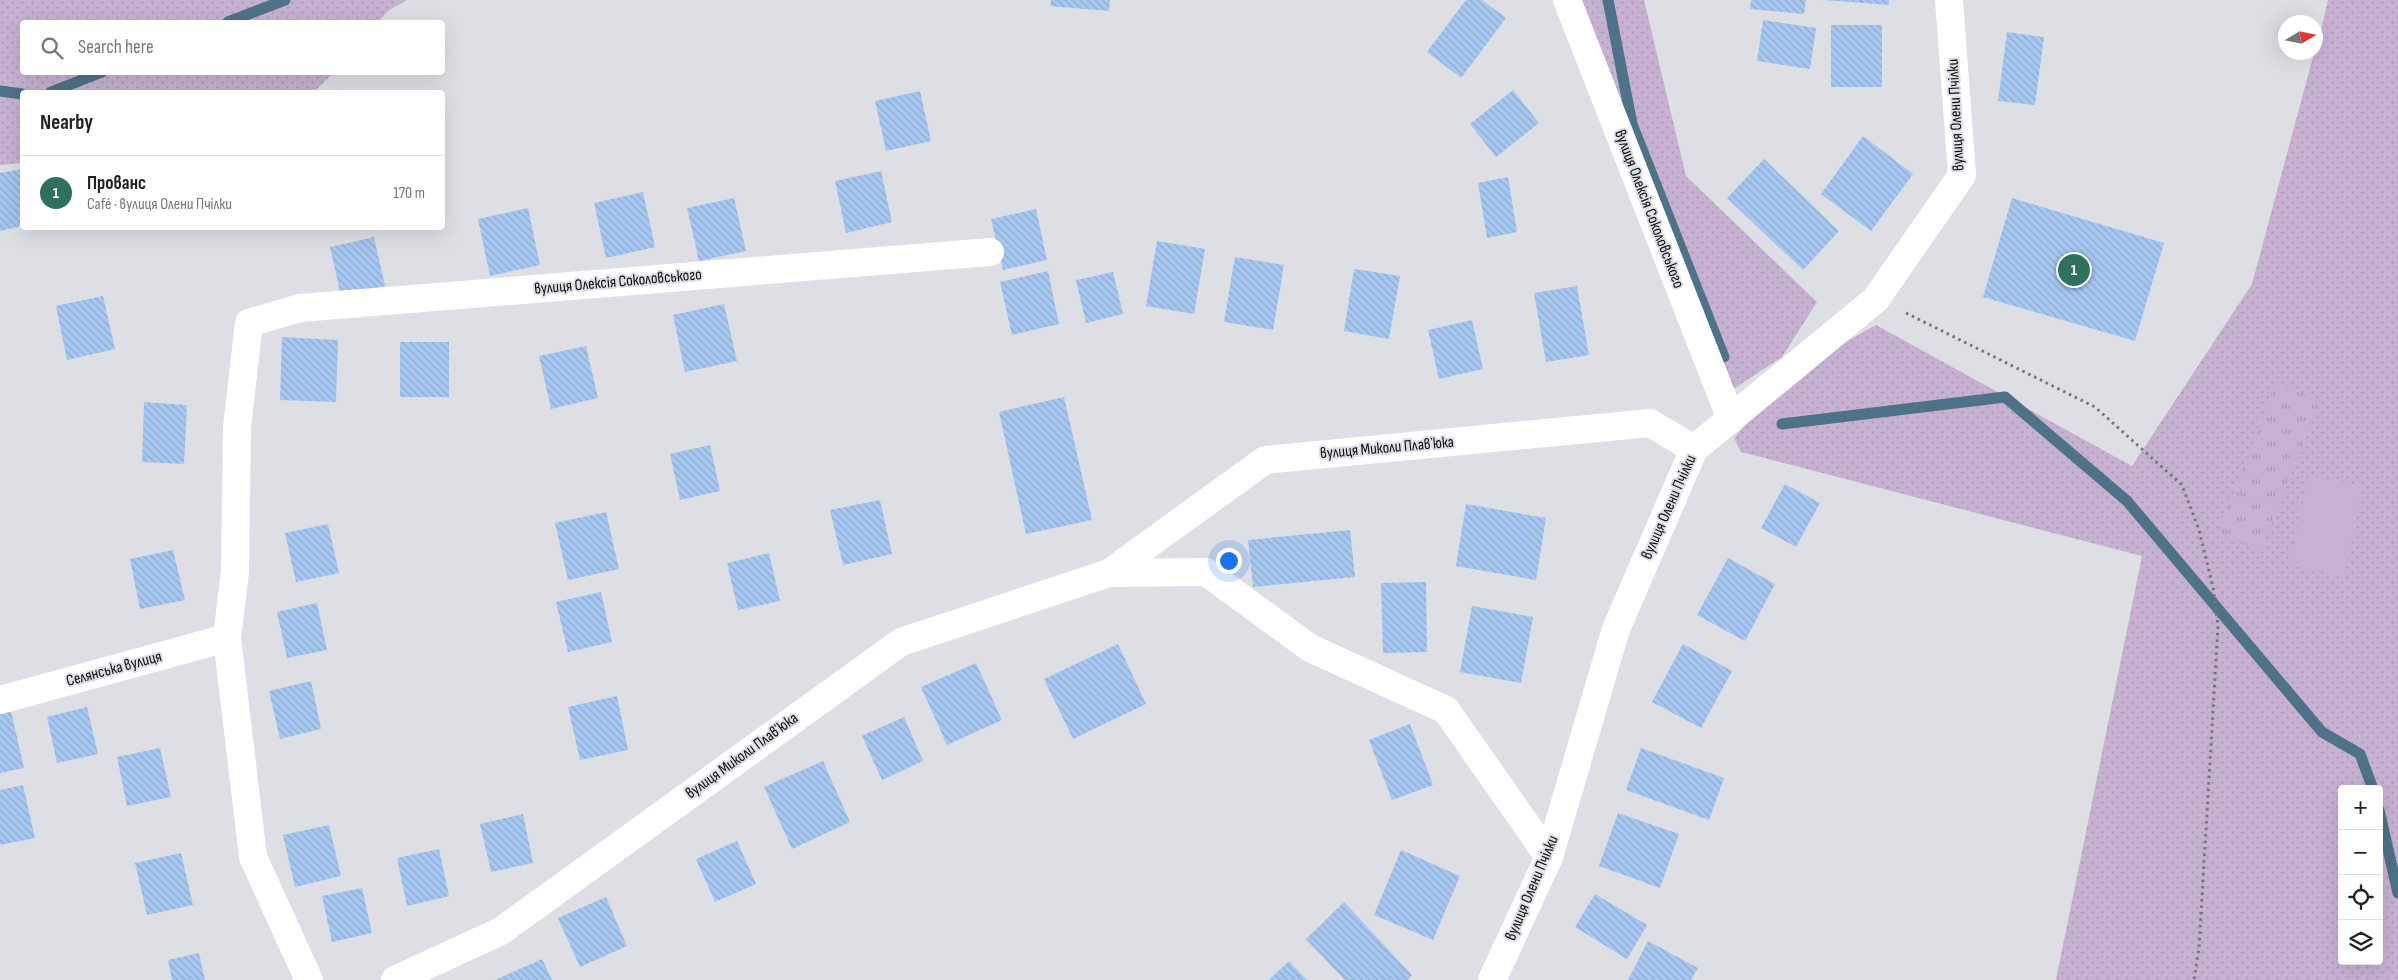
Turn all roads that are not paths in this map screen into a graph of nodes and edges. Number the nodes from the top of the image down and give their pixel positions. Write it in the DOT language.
graph roads {
  1 [pos="1567,0"];
  2 [pos="1949,0"];
  3 [pos="990,252"];
  4 [pos="1731,419"];
  5 [pos="1694,449"];
  6 [pos="1109,573"];
  7 [pos="227,638"];
  8 [pos="0,700"];
  9 [pos="1549,857"];
  10 [pos="309,980"];
  11 [pos="395,980"];
  12 [pos="1492,980"];
  1 -- 4 [label="street, вулиця Олексія Соколовського"];
  2 -- 4 [label="street, вулиця Олени Пчілки"];
  3 -- 7 [label="street, вулиця Олексія Соколовського"];
  4 -- 5 [label="street, вулиця Олени Пчілки"];
  5 -- 6 [label="street, вулиця Миколи Плавʼюка"];
  5 -- 9 [label="street, вулиця Олени Пчілки"];
  6 -- 9 [label="street, вулиця Миколи Плавʼюка"];
  6 -- 11 [label="street, вулиця Миколи Плавʼюка"];
  7 -- 8 [label="street, Селянська вулиця"];
  7 -- 10 [label="street"];
  9 -- 12 [label="street, вулиця Олени Пчілки"];
}
